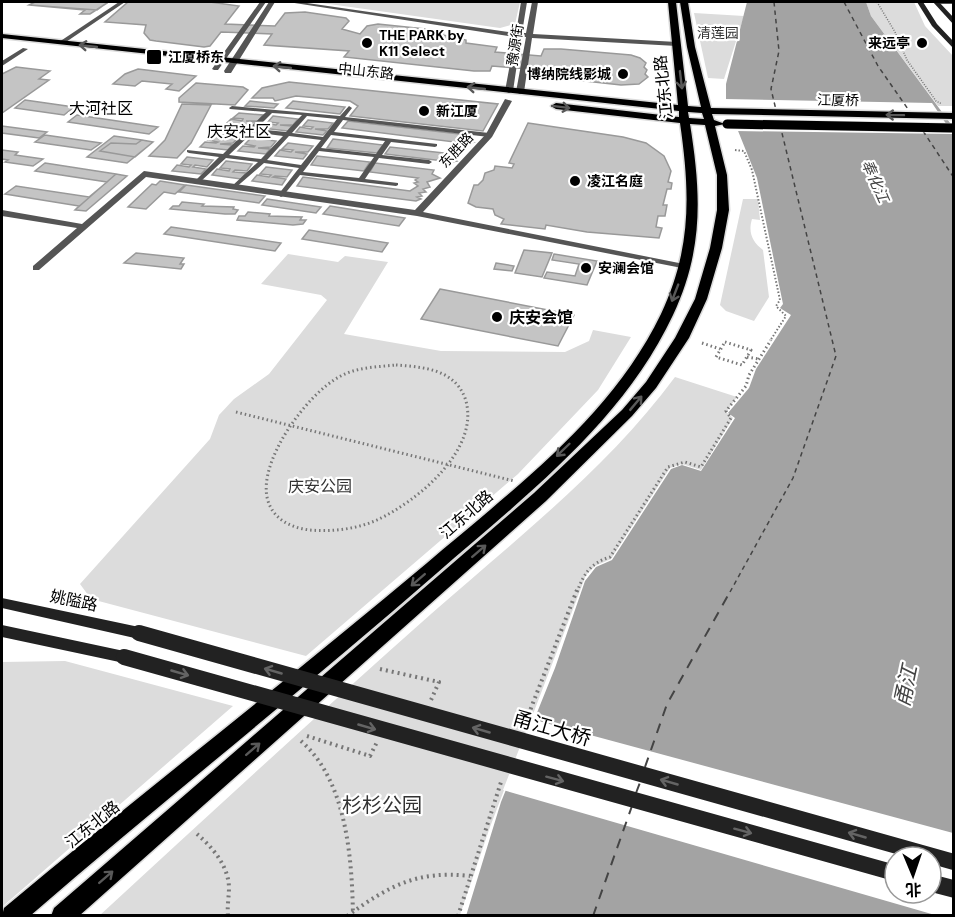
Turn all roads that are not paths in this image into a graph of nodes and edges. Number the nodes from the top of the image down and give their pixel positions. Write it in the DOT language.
graph roads {
  1 [pos="122,2"];
  2 [pos="263,2"];
  3 [pos="272,2"];
  4 [pos="291,2"];
  5 [pos="524,2"];
  6 [pos="535,2"];
  7 [pos="672,2"];
  8 [pos="684,2"];
  9 [pos="920,2"];
  10 [pos="936,2"];
  11 [pos="954,2"];
  12 [pos="954,23"];
  13 [pos="518,35"];
  14 [pos="2,36"];
  15 [pos="529,36"];
  16 [pos="61,43"];
  17 [pos="677,44"];
  18 [pos="954,47"];
  19 [pos="11,48"];
  20 [pos="25,50"];
  21 [pos="36,51"];
  22 [pos="223,60"];
  23 [pos="234,61"];
  24 [pos="2,64"];
  25 [pos="205,68"];
  26 [pos="216,69"];
  27 [pos="228,71"];
  28 [pos="508,97"];
  29 [pos="548,105"];
  30 [pos="232,108"];
  31 [pos="350,108"];
  32 [pos="271,111"];
  33 [pos="951,112"];
  34 [pos="306,114"];
  35 [pos="685,115"];
  36 [pos="341,118"];
  37 [pos="717,118"];
  38 [pos="954,128"];
  39 [pos="252,130"];
  40 [pos="329,133"];
  41 [pos="286,134"];
  42 [pos="489,135"];
  43 [pos="324,139"];
  44 [pos="389,140"];
  45 [pos="435,145"];
  46 [pos="317,149"];
  47 [pos="189,151"];
  48 [pos="226,154"];
  49 [pos="377,156"];
  50 [pos="264,160"];
  51 [pos="429,162"];
  52 [pos="303,166"];
  53 [pos="298,173"];
  54 [pos="361,180"];
  55 [pos="198,181"];
  56 [pos="396,184"];
  57 [pos="234,187"];
  58 [pos="281,195"];
  59 [pos="2,213"];
  60 [pos="417,213"];
  61 [pos="84,227"];
  62 [pos="684,267"];
  63 [pos="36,268"];
  64 [pos="2,603"];
  65 [pos="2,631"];
  66 [pos="139,633"];
  67 [pos="954,862"];
  68 [pos="883,870"];
  69 [pos="12,915"];
  70 [pos="62,915"];
  1 -- 16 [label="street"];
  2 -- 22 [label="street"];
  3 -- 23 [label="street"];
  4 -- 13 [label="street"];
  5 -- 13 [label="street, 豫源街"];
  6 -- 15 [label="street, 豫源街"];
  7 -- 17 [label="main road, 江东北路"];
  8 -- 37 [label="main road, 江东北路"];
  9 -- 18 [label="main road"];
  10 -- 11 [label="street"];
  10 -- 12 [label="main road"];
  13 -- 15 [label="street"];
  13 -- 28 [label="street, 豫源街"];
  14 -- 16 [label="main road, 中山东路"];
  15 -- 17 [label="street"];
  15 -- 28 [label="street, 豫源街"];
  22 -- 16 [label="main road, 中山东路, one-way"];
  17 -- 35 [label="main road, 江东北路, one-way"];
  19 -- 20 [label="main road"];
  20 -- 21 [label="main road"];
  20 -- 24 [label="street"];
  22 -- 23 [label="main road, 中山东路"];
  22 -- 26 [label="street"];
  23 -- 27 [label="street"];
  28 -- 23 [label="main road, 中山东路, one-way"];
  25 -- 26 [label="main road, 中山东路"];
  26 -- 27 [label="main road, 中山东路"];
  27 -- 28 [label="main road, 中山东路"];
  28 -- 35 [label="main road, 中山东路"];
  28 -- 42 [label="street, 东胜路"];
  29 -- 35 [label="main road, 中山东路, one-way"];
  30 -- 32 [label="lane"];
  31 -- 36 [label="lane"];
  32 -- 34 [label="lane"];
  32 -- 39 [label="lane"];
  33 -- 37 [label="main road, 江厦桥, one-way"];
  34 -- 36 [label="lane"];
  34 -- 41 [label="lane"];
  35 -- 37 [label="main road, 中山东路"];
  35 -- 62 [label="main road, 江东北路"];
  36 -- 40 [label="lane"];
  36 -- 42 [label="lane"];
  37 -- 38 [label="main road, 江厦桥, bridge"];
  70 -- 37 [label="main road, 江东北路, one-way"];
  39 -- 41 [label="lane"];
  39 -- 48 [label="lane"];
  40 -- 43 [label="lane"];
  40 -- 44 [label="lane"];
  41 -- 43 [label="lane"];
  41 -- 50 [label="lane"];
  42 -- 60 [label="street, 东胜路"];
  43 -- 46 [label="lane"];
  44 -- 45 [label="lane"];
  44 -- 49 [label="lane"];
  46 -- 49 [label="lane"];
  46 -- 52 [label="lane"];
  47 -- 48 [label="lane"];
  48 -- 50 [label="lane"];
  48 -- 55 [label="lane"];
  49 -- 51 [label="lane"];
  49 -- 54 [label="lane"];
  50 -- 52 [label="lane"];
  50 -- 57 [label="lane"];
  52 -- 53 [label="lane"];
  53 -- 54 [label="lane"];
  53 -- 58 [label="lane"];
  54 -- 56 [label="lane"];
  55 -- 57 [label="street"];
  55 -- 61 [label="street"];
  57 -- 58 [label="street"];
  58 -- 60 [label="street"];
  59 -- 61 [label="street"];
  60 -- 62 [label="street"];
  61 -- 63 [label="street"];
  62 -- 69 [label="main road, 江东北路, one-way"];
  64 -- 66 [label="main road, 姚隘路"];
  65 -- 68 [label="main road, one-way, bridge"];
  67 -- 66 [label="main road, 甬江大桥, one-way, bridge"];
}
